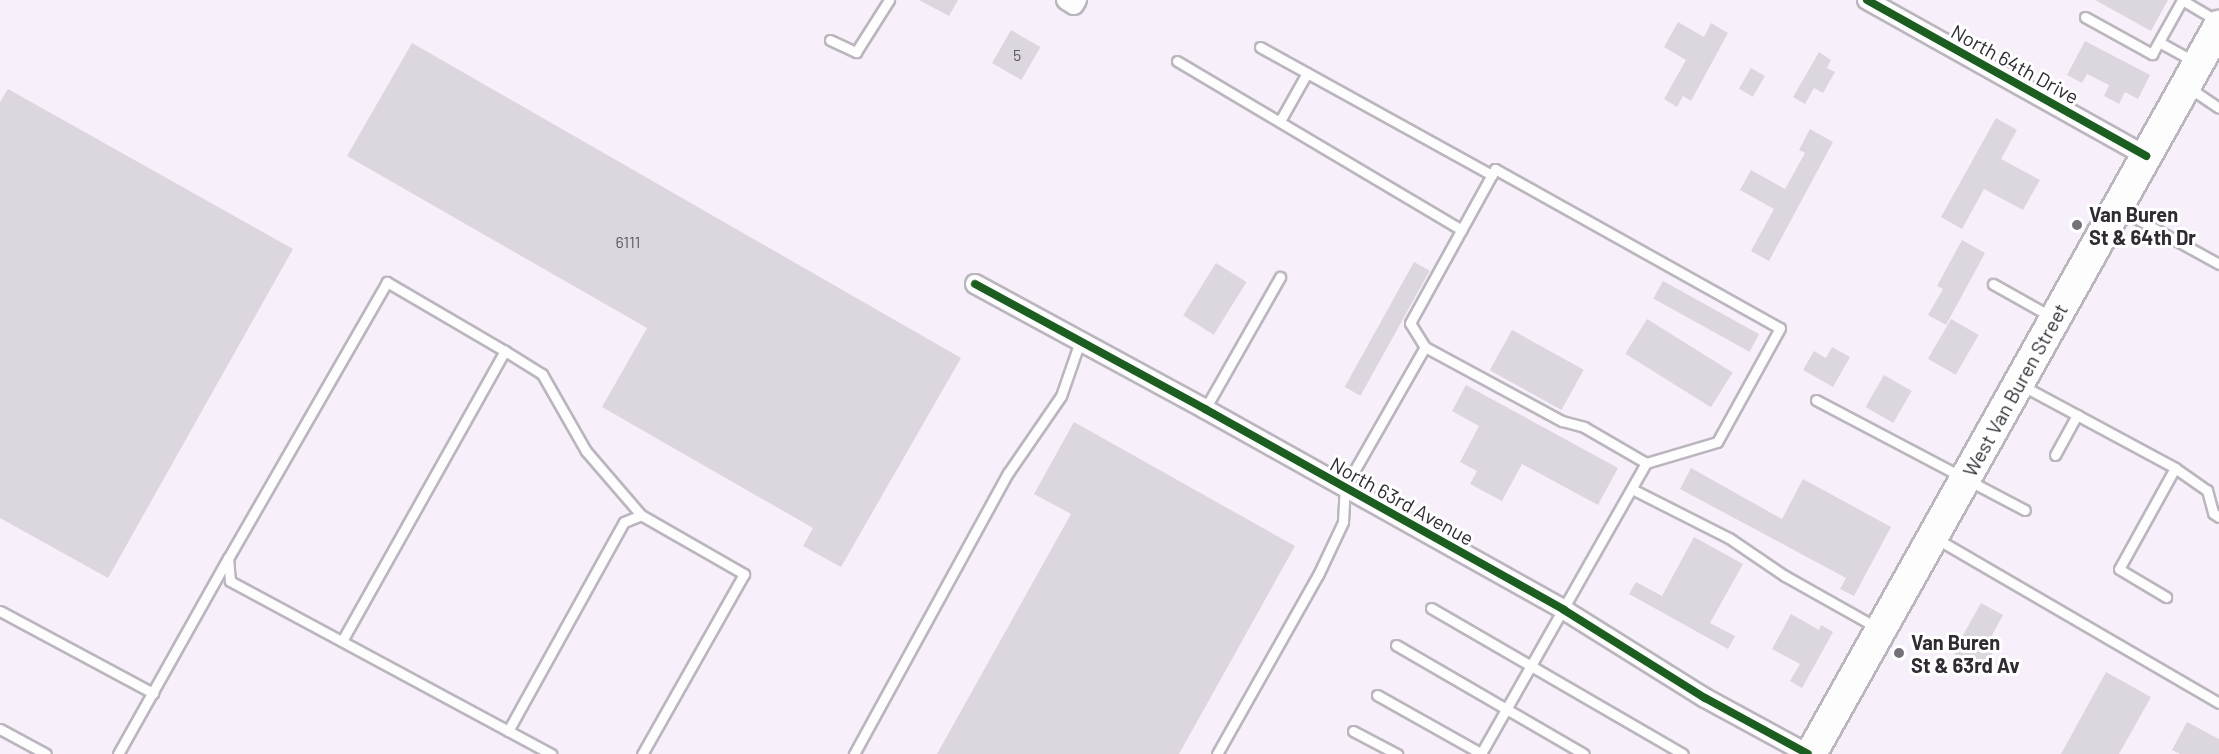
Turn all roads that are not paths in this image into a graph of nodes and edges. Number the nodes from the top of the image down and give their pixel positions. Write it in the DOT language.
graph roads {
  1 [pos="889,0"];
  2 [pos="1867,0"];
  3 [pos="2182,0"];
  4 [pos="2085,17"];
  5 [pos="2219,24"];
  6 [pos="830,40"];
  7 [pos="2159,42"];
  8 [pos="1260,47"];
  9 [pos="1178,61"];
  10 [pos="1307,73"];
  11 [pos="2192,75"];
  12 [pos="2219,108"];
  13 [pos="1280,122"];
  14 [pos="2146,156"];
  15 [pos="1492,175"];
  16 [pos="2117,208"];
  17 [pos="1462,230"];
  18 [pos="2219,264"];
  19 [pos="1281,277"];
  20 [pos="975,284"];
  21 [pos="1993,284"];
  22 [pos="2055,319"];
  23 [pos="1080,341"];
  24 [pos="1425,347"];
  25 [pos="505,351"];
  26 [pos="2019,383"];
  27 [pos="1816,400"];
  28 [pos="1205,409"];
  29 [pos="2077,415"];
  30 [pos="2055,455"];
  31 [pos="1646,463"];
  32 [pos="2175,468"];
  33 [pos="1965,478"];
  34 [pos="1345,487"];
  35 [pos="1632,489"];
  36 [pos="2025,510"];
  37 [pos="641,515"];
  38 [pos="2219,517"];
  39 [pos="1933,536"];
  40 [pos="228,558"];
  41 [pos="2166,597"];
  42 [pos="1431,608"];
  43 [pos="1564,610"];
  44 [pos="0,611"];
  45 [pos="1881,630"];
  46 [pos="342,641"];
  47 [pos="1396,645"];
  48 [pos="1531,667"];
  49 [pos="153,693"];
  50 [pos="1377,695"];
  51 [pos="2219,703"];
  52 [pos="1506,710"];
  53 [pos="0,729"];
  54 [pos="508,731"];
  55 [pos="1353,731"];
  56 [pos="46,754"];
  57 [pos="118,754"];
  58 [pos="551,754"];
  59 [pos="642,754"];
  60 [pos="854,754"];
  61 [pos="1217,754"];
  62 [pos="1397,754"];
  63 [pos="1482,754"];
  64 [pos="1584,754"];
  65 [pos="1683,754"];
  66 [pos="1810,754"];
  1 -- 6 [label="lane"];
  2 -- 14 [label="street, North 64th Drive"];
  3 -- 5 [label="lane"];
  3 -- 7 [label="lane"];
  4 -- 7 [label="lane"];
  5 -- 11 [label="main road, West Van Buren Street"];
  7 -- 11 [label="lane"];
  8 -- 10 [label="lane"];
  9 -- 13 [label="lane"];
  10 -- 13 [label="lane"];
  10 -- 15 [label="lane"];
  11 -- 12 [label="lane"];
  11 -- 14 [label="main road, West Van Buren Street"];
  13 -- 17 [label="lane"];
  14 -- 16 [label="main road, West Van Buren Street"];
  15 -- 17 [label="lane"];
  15 -- 31 [label="lane"];
  16 -- 18 [label="lane"];
  16 -- 22 [label="main road, West Van Buren Street"];
  17 -- 24 [label="lane"];
  19 -- 28 [label="lane"];
  20 -- 23 [label="street, North 63rd Avenue"];
  21 -- 22 [label="lane"];
  22 -- 26 [label="main road, West Van Buren Street"];
  23 -- 28 [label="street, North 63rd Avenue"];
  23 -- 60 [label="lane"];
  24 -- 31 [label="lane"];
  24 -- 34 [label="lane"];
  25 -- 37 [label="lane"];
  25 -- 40 [label="lane"];
  25 -- 46 [label="lane"];
  26 -- 29 [label="lane"];
  26 -- 33 [label="main road, West Van Buren Street"];
  27 -- 33 [label="lane"];
  28 -- 34 [label="street, North 63rd Avenue"];
  29 -- 30 [label="lane"];
  29 -- 32 [label="lane"];
  31 -- 35 [label="lane"];
  32 -- 38 [label="lane"];
  32 -- 41 [label="lane"];
  33 -- 36 [label="lane"];
  33 -- 39 [label="main road, West Van Buren Street"];
  34 -- 43 [label="street, North 63rd Avenue"];
  34 -- 61 [label="lane"];
  35 -- 43 [label="lane"];
  35 -- 45 [label="lane"];
  37 -- 54 [label="lane"];
  37 -- 59 [label="lane"];
  39 -- 45 [label="main road, West Van Buren Street"];
  39 -- 51 [label="lane"];
  40 -- 46 [label="lane"];
  40 -- 49 [label="lane"];
  42 -- 48 [label="lane"];
  43 -- 48 [label="lane"];
  43 -- 66 [label="street, North 63rd Avenue"];
  44 -- 49 [label="lane"];
  45 -- 66 [label="main road, West Van Buren Street"];
  46 -- 54 [label="lane"];
  47 -- 52 [label="lane"];
  48 -- 52 [label="lane"];
  48 -- 65 [label="lane"];
  49 -- 57 [label="lane"];
  50 -- 63 [label="lane"];
  52 -- 63 [label="lane"];
  52 -- 64 [label="lane"];
  53 -- 56 [label="lane"];
  54 -- 58 [label="lane"];
  55 -- 62 [label="lane"];
}
